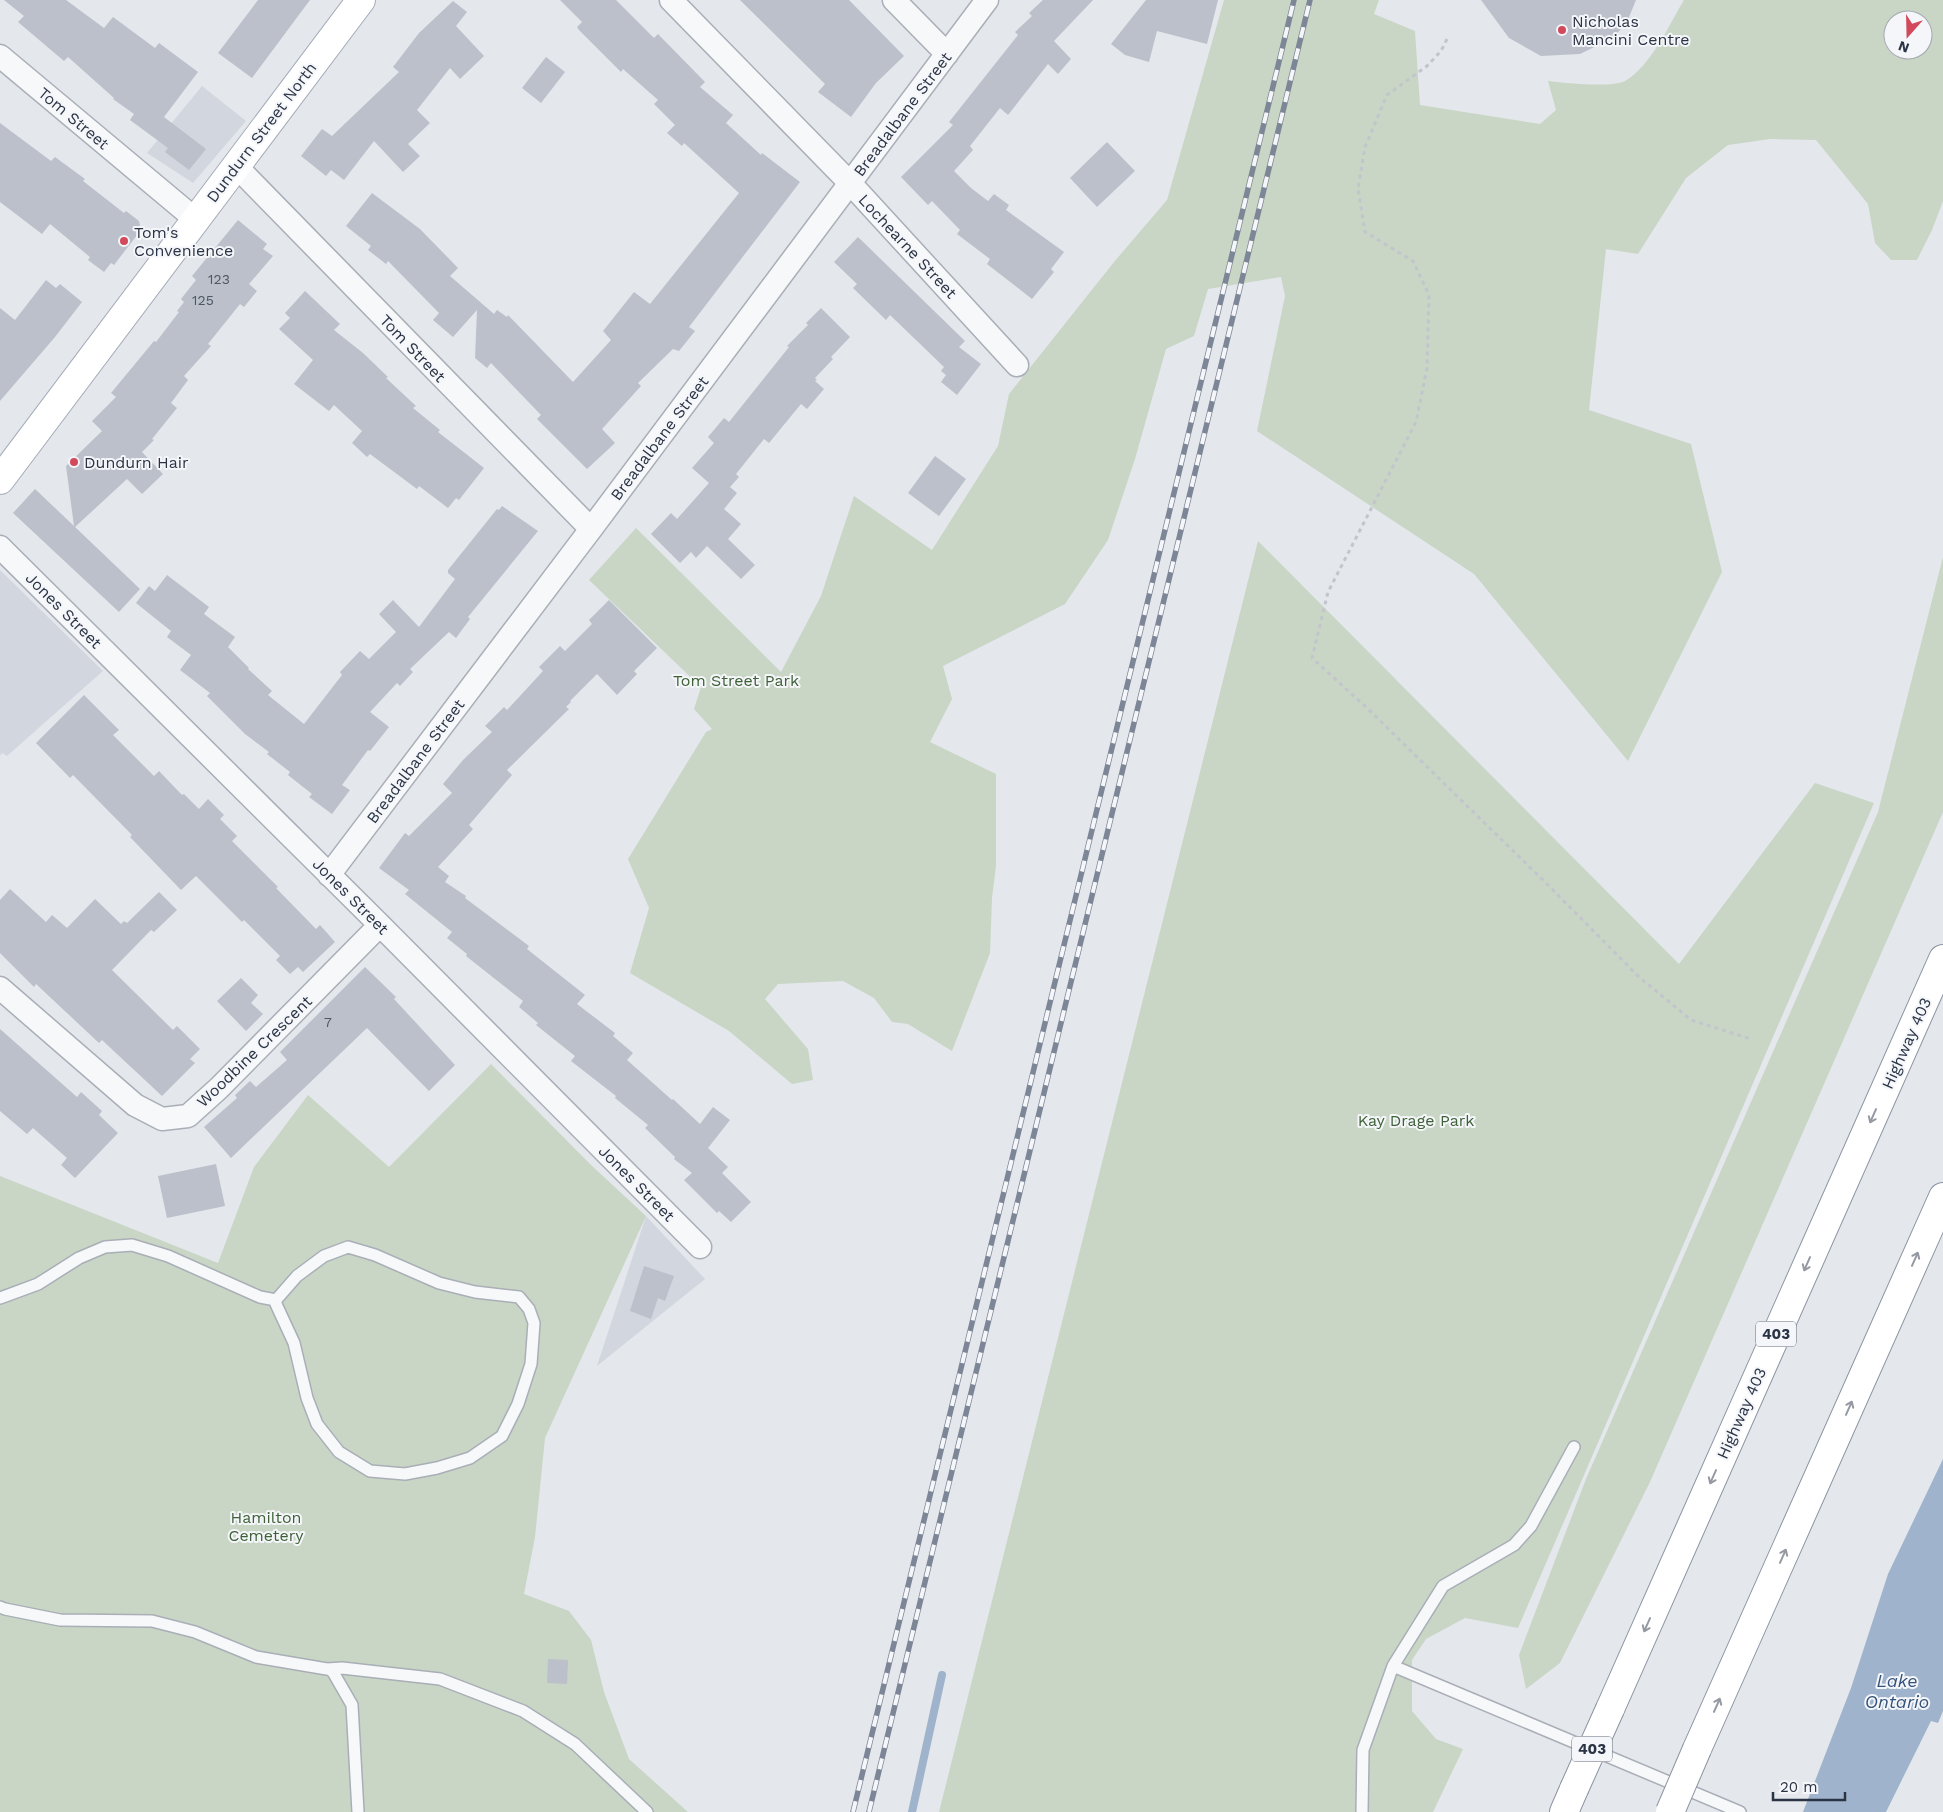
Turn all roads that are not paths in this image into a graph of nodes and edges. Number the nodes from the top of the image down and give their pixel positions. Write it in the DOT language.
graph roads {
  1 [pos="361,0"];
  2 [pos="671,0"];
  3 [pos="894,0"];
  4 [pos="987,0"];
  5 [pos="947,54"];
  6 [pos="0,56"];
  7 [pos="236,166"];
  8 [pos="850,183"];
  9 [pos="195,219"];
  10 [pos="1017,365"];
  11 [pos="0,480"];
  12 [pos="591,529"];
  13 [pos="0,546"];
  14 [pos="330,875"];
  15 [pos="380,924"];
  16 [pos="1943,959"];
  17 [pos="0,988"];
  18 [pos="1943,1197"];
  19 [pos="700,1247"];
  20 [pos="0,1298"];
  21 [pos="276,1300"];
  22 [pos="1574,1447"];
  23 [pos="0,1607"];
  24 [pos="1393,1666"];
  25 [pos="329,1669"];
  26 [pos="1569,1800"];
  27 [pos="358,1812"];
  28 [pos="647,1812"];
  29 [pos="1362,1812"];
  30 [pos="1670,1812"];
  31 [pos="1740,1812"];
  1 -- 7 [label="main road, Dundurn Street North"];
  2 -- 8 [label="street, Lochearne Street"];
  3 -- 5 [label="street"];
  4 -- 5 [label="street, Breadalbane Street"];
  5 -- 8 [label="street, Breadalbane Street"];
  6 -- 9 [label="street, Tom Street"];
  7 -- 9 [label="main road, Dundurn Street North"];
  7 -- 12 [label="street, Tom Street"];
  8 -- 10 [label="street, Lochearne Street"];
  8 -- 12 [label="street, Breadalbane Street"];
  9 -- 11 [label="main road, Dundurn Street North"];
  12 -- 14 [label="street, Breadalbane Street"];
  13 -- 14 [label="street, Jones Street"];
  14 -- 15 [label="street, Jones Street"];
  15 -- 17 [label="street, Woodbine Crescent"];
  15 -- 19 [label="street, Jones Street"];
  16 -- 26 [label="main road, Highway 403 / 403, one-way, bridge"];
  30 -- 18 [label="main road, one-way, bridge"];
  20 -- 21 [label="lane"];
  21 -- 21 [label="lane"];
  22 -- 24 [label="lane"];
  23 -- 25 [label="lane"];
  24 -- 29 [label="lane"];
  24 -- 31 [label="lane"];
  25 -- 27 [label="lane"];
  25 -- 28 [label="lane"];
}
